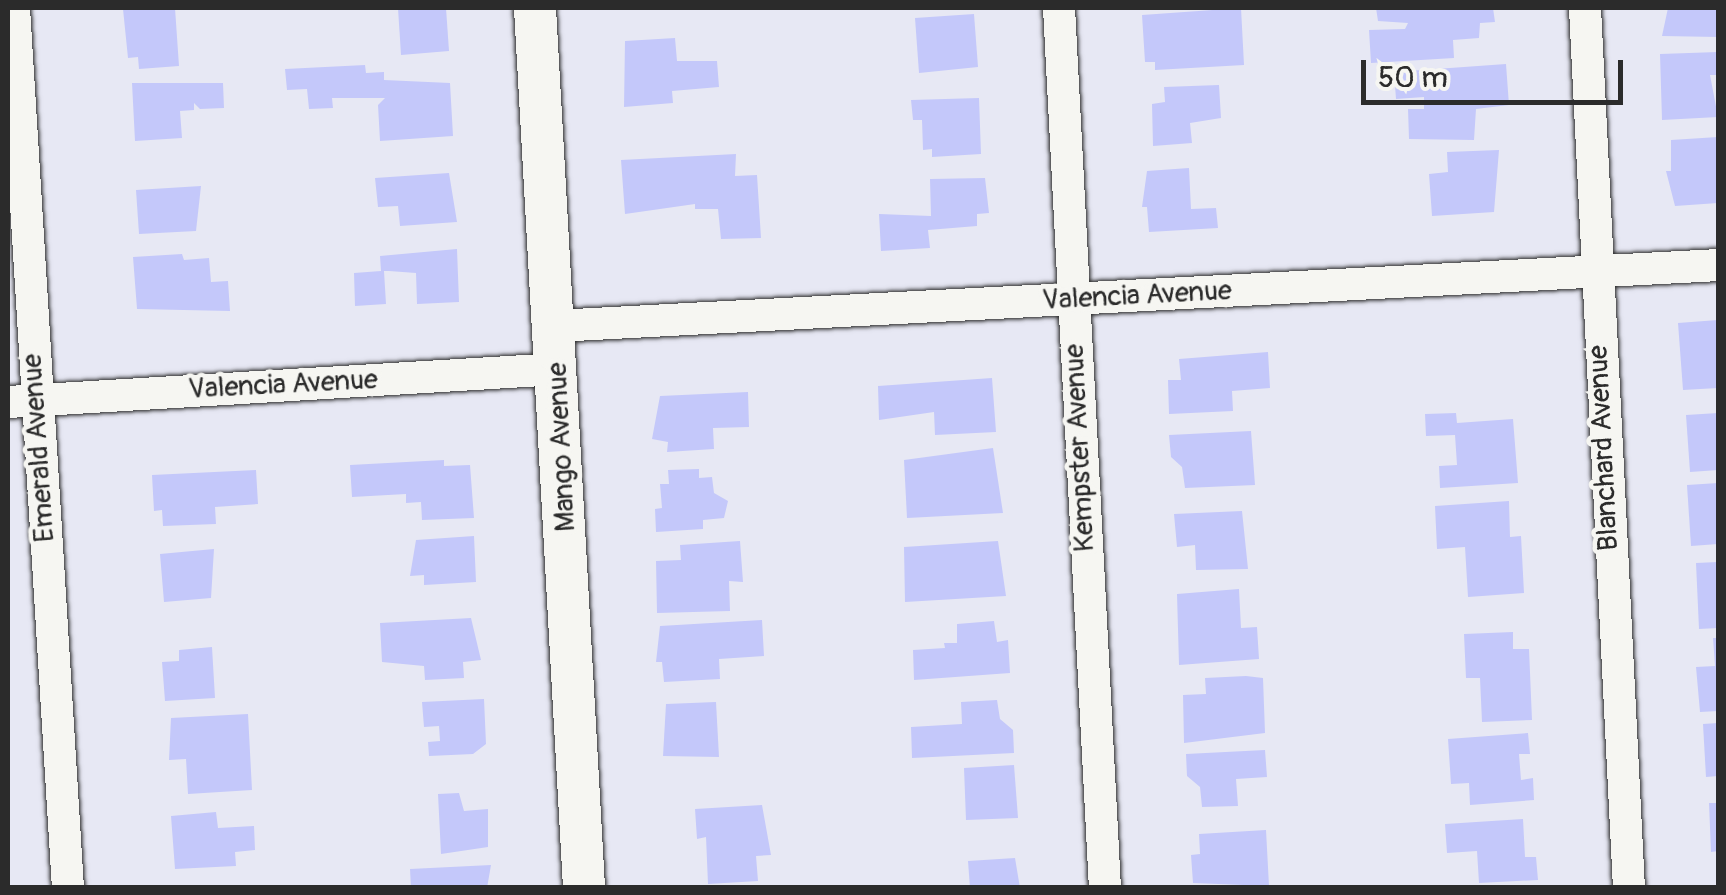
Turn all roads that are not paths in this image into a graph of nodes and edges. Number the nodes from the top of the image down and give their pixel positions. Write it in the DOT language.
graph roads {
  1 [pos="14,8"];
  2 [pos="535,8"];
  3 [pos="1060,8"];
  4 [pos="1585,8"];
  5 [pos="1718,265"];
  6 [pos="1595,272"];
  7 [pos="1072,300"];
  8 [pos="555,326"];
  9 [pos="558,369"];
  10 [pos="22,401"];
  11 [pos="68,888"];
  12 [pos="584,888"];
  13 [pos="1105,888"];
  14 [pos="1629,888"];
  1 -- 10 [label="street, Emerald Avenue"];
  2 -- 8 [label="street, Mango Avenue"];
  3 -- 7 [label="street, Kempster Avenue"];
  4 -- 6 [label="street, Blanchard Avenue"];
  5 -- 6 [label="street, Valencia Avenue"];
  6 -- 7 [label="street, Valencia Avenue"];
  6 -- 14 [label="street, Blanchard Avenue"];
  7 -- 8 [label="street, Valencia Avenue"];
  7 -- 13 [label="street, Kempster Avenue"];
  8 -- 9 [label="street, Mango Avenue"];
  9 -- 10 [label="street, Valencia Avenue"];
  9 -- 12 [label="street, Mango Avenue"];
  10 -- 11 [label="street, Emerald Avenue"];
}
